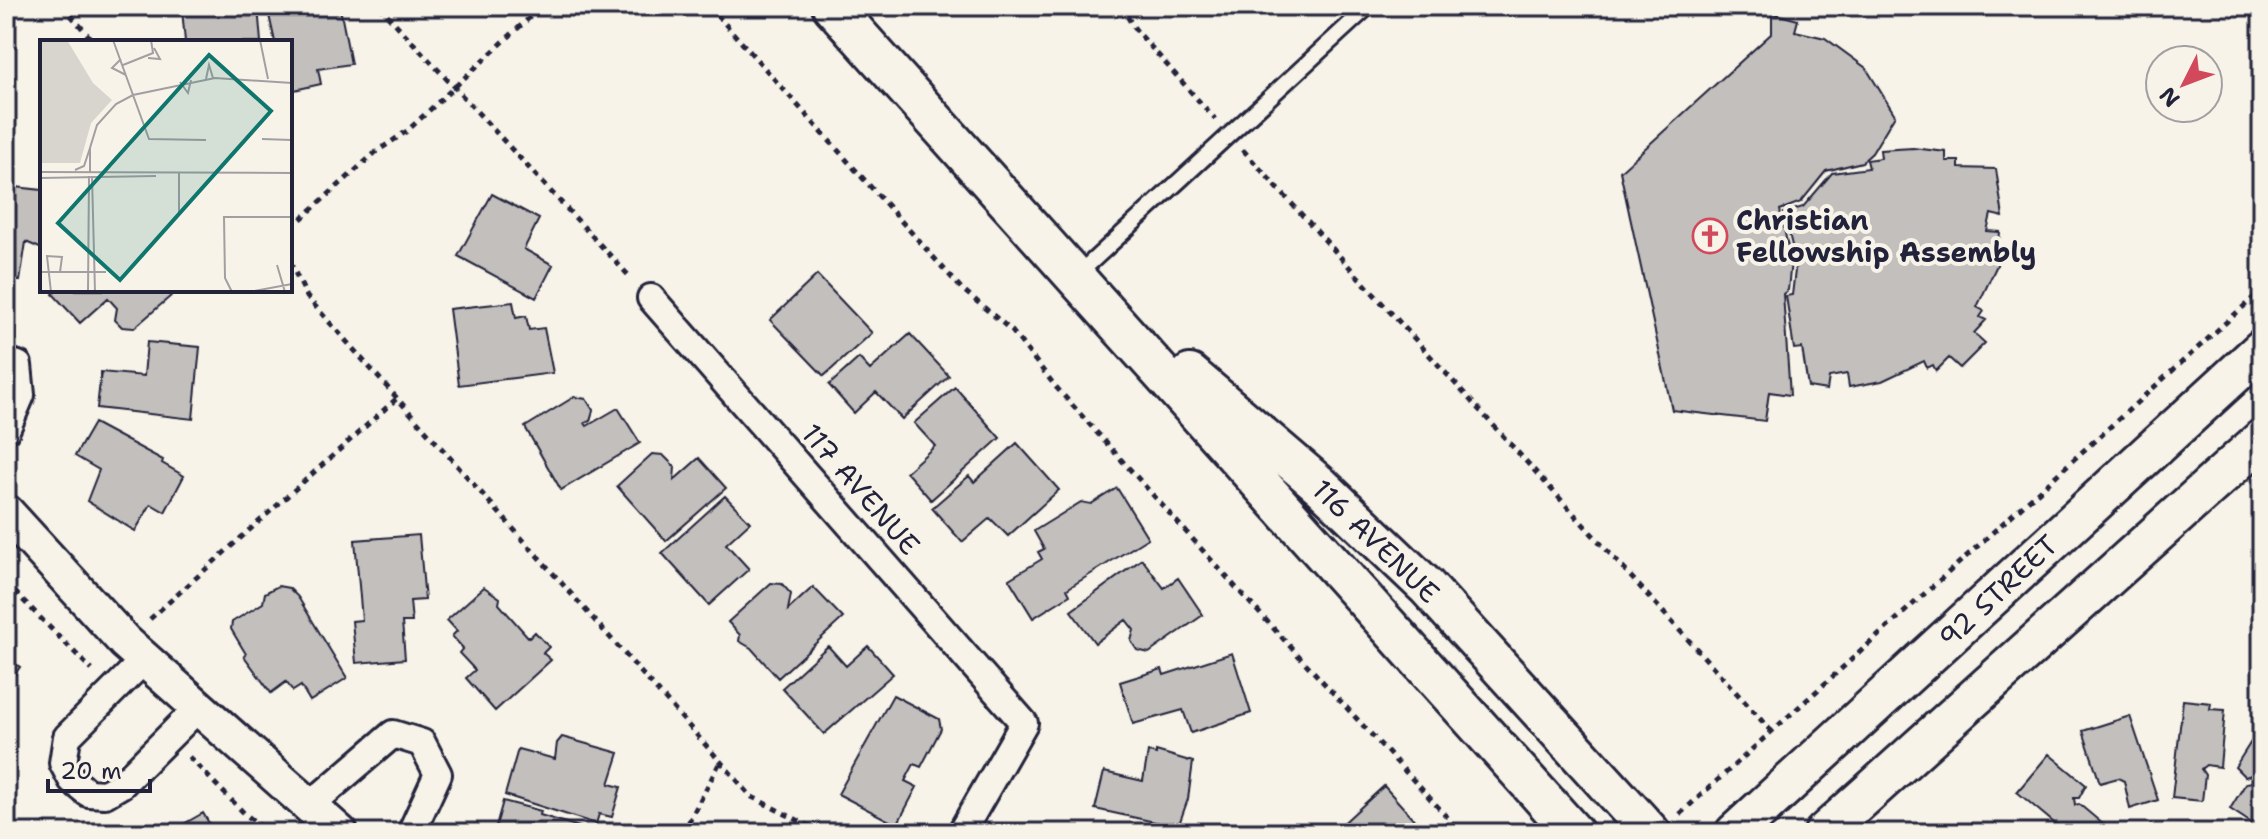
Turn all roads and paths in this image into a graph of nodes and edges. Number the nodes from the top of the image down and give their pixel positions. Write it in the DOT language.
graph roads {
  1 [pos="63,6"];
  2 [pos="379,6"];
  3 [pos="542,6"];
  4 [pos="709,6"];
  5 [pos="832,6"];
  6 [pos="1121,6"];
  7 [pos="1369,6"];
  8 [pos="92,40"];
  9 [pos="453,88"];
  10 [pos="1229,135"];
  11 [pos="292,223"];
  12 [pos="292,266"];
  13 [pos="1076,276"];
  14 [pos="2262,290"];
  15 [pos="651,298"];
  16 [pos="2262,349"];
  17 [pos="6,361"];
  18 [pos="396,399"];
  19 [pos="6,430"];
  20 [pos="2262,439"];
  21 [pos="6,512"];
  22 [pos="134,651"];
  23 [pos="198,708"];
  24 [pos="1773,733"];
  25 [pos="720,762"];
  26 [pos="1689,806"];
  27 [pos="308,807"];
  28 [pos="340,833"];
  29 [pos="411,833"];
  30 [pos="683,833"];
  31 [pos="823,833"];
  32 [pos="961,833"];
  33 [pos="1462,833"];
  34 [pos="1574,833"];
  35 [pos="1651,833"];
  36 [pos="1735,833"];
  37 [pos="1824,833"];
  1 -- 8 [label="path"];
  2 -- 9 [label="path"];
  3 -- 9 [label="path"];
  4 -- 33 [label="path"];
  5 -- 13 [label="main road, 116 AVENUE"];
  6 -- 10 [label="path"];
  7 -- 10 [label="lane"];
  9 -- 11 [label="path"];
  9 -- 15 [label="path"];
  10 -- 13 [label="lane"];
  10 -- 24 [label="path"];
  12 -- 18 [label="path"];
  13 -- 34 [label="main road, 116 AVENUE"];
  13 -- 35 [label="main road, 116 AVENUE"];
  14 -- 24 [label="path"];
  15 -- 32 [label="street, 117 AVENUE"];
  16 -- 36 [label="main road, 92 STREET"];
  17 -- 19 [label="street"];
  18 -- 22 [label="path"];
  18 -- 25 [label="path"];
  20 -- 37 [label="main road"];
  21 -- 22 [label="street"];
  22 -- 23 [label="street"];
  22 -- 23 [label="street"];
  23 -- 27 [label="street"];
  24 -- 26 [label="path"];
  25 -- 30 [label="path"];
  25 -- 31 [label="path"];
  27 -- 28 [label="street"];
  27 -- 29 [label="street"];
}
